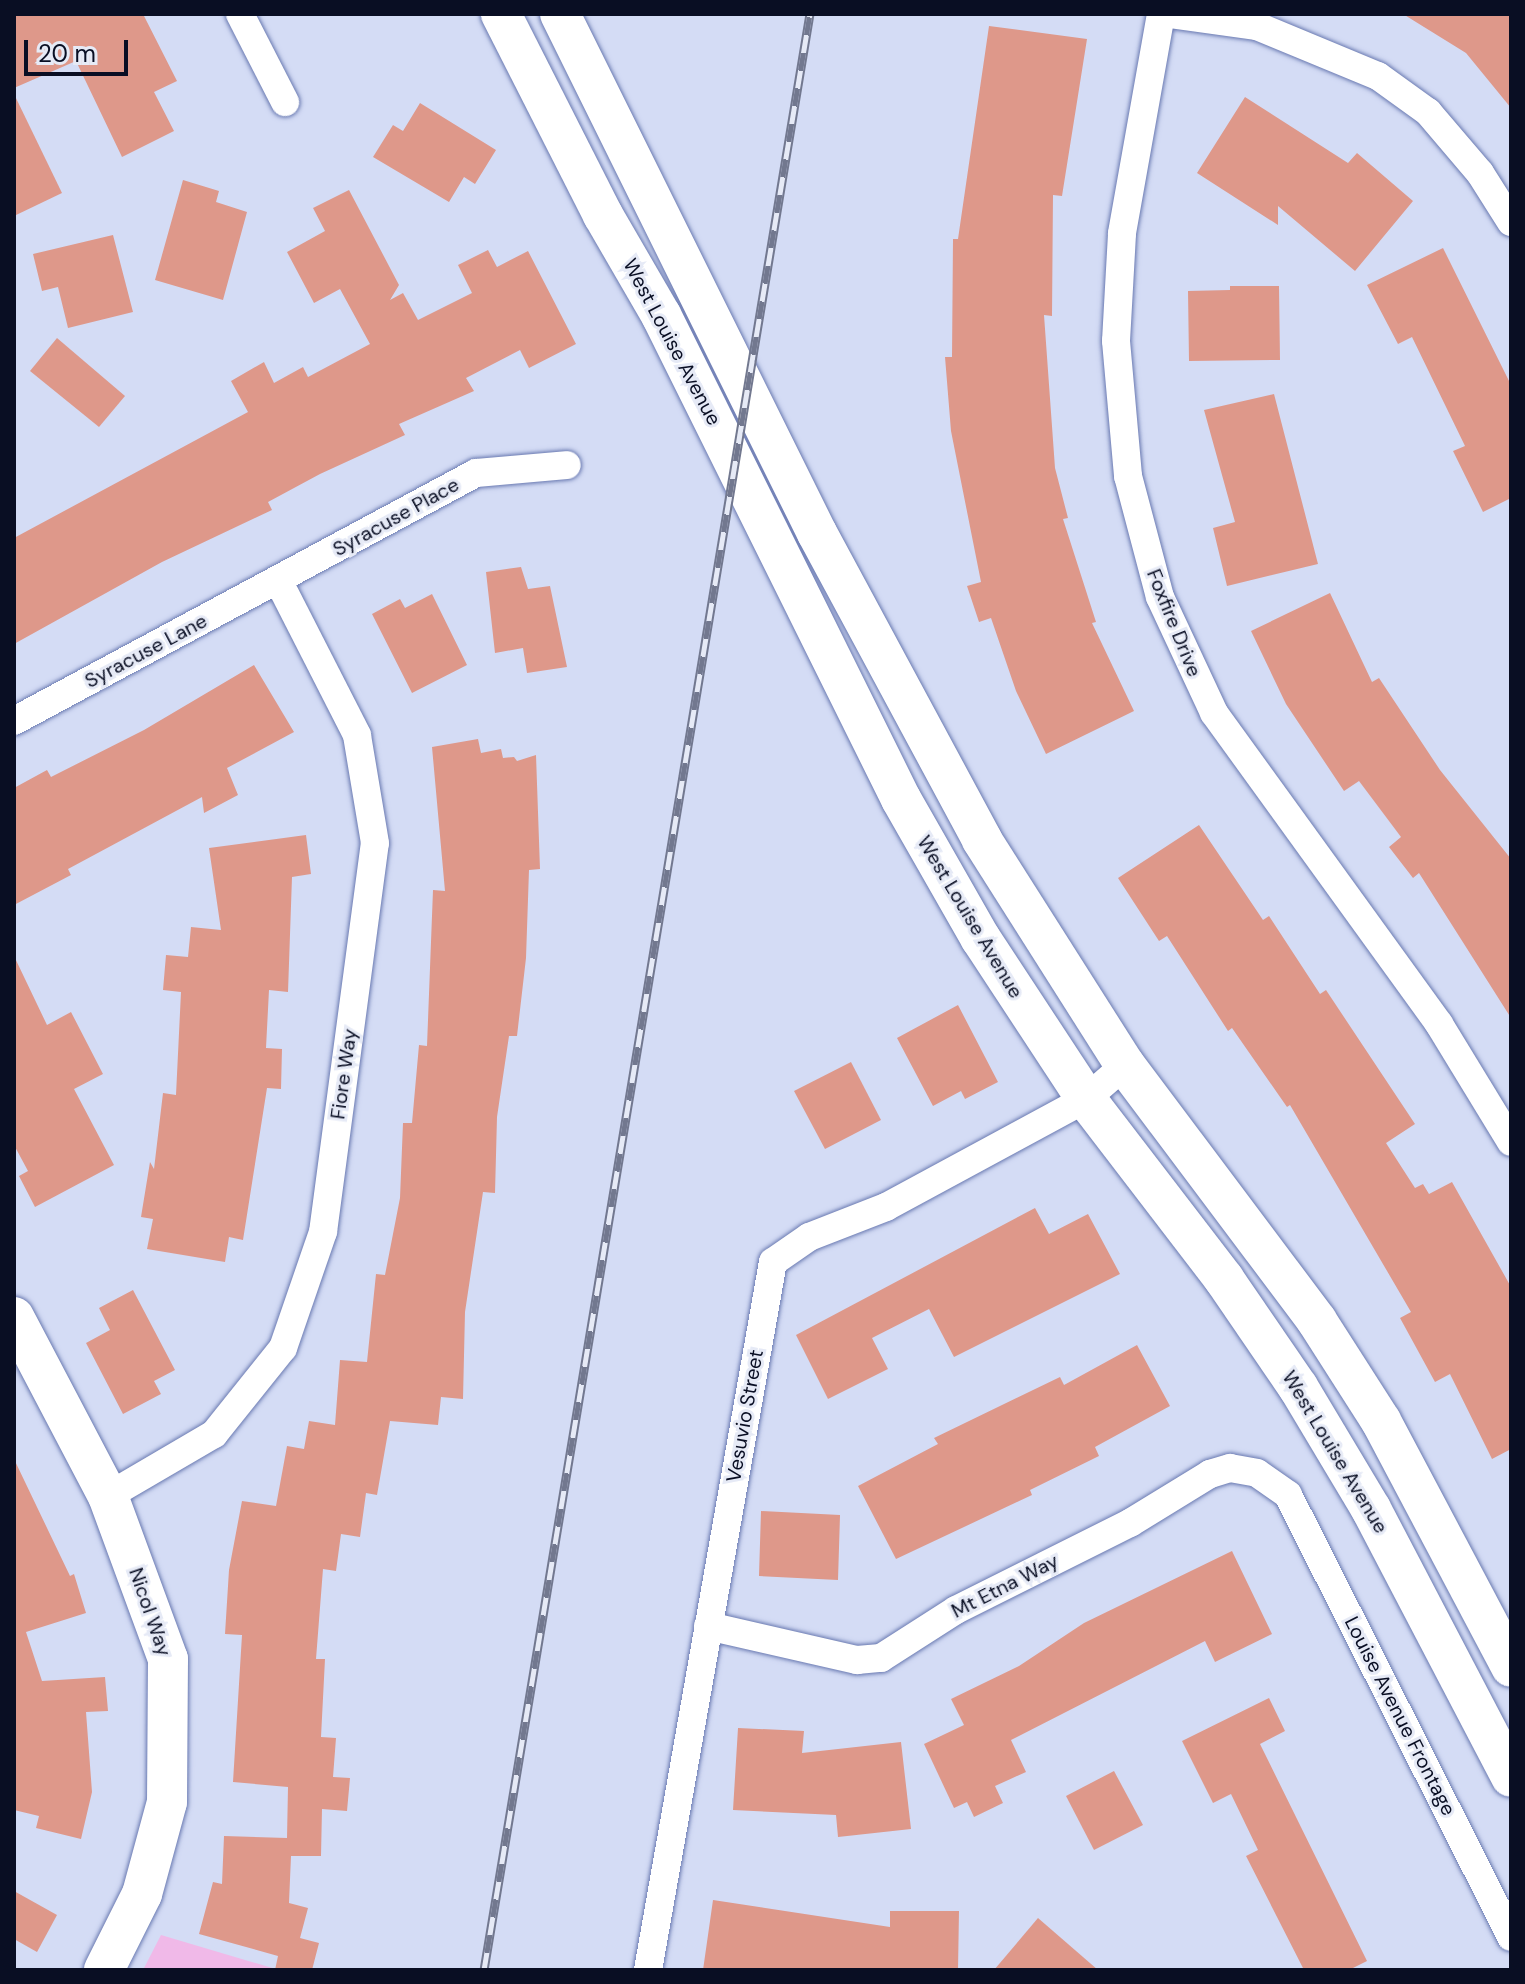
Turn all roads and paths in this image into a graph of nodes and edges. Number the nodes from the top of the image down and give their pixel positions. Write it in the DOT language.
graph roads {
  1 [pos="240,14"];
  2 [pos="501,14"];
  3 [pos="560,14"];
  4 [pos="1161,14"];
  5 [pos="1169,14"];
  6 [pos="285,102"];
  7 [pos="1511,222"];
  8 [pos="567,465"];
  9 [pos="279,582"];
  10 [pos="14,721"];
  11 [pos="1125,1065"];
  12 [pos="1086,1099"];
  13 [pos="1507,1126"];
  14 [pos="14,1317"];
  15 [pos="1288,1495"];
  16 [pos="108,1496"];
  17 [pos="708,1626"];
  18 [pos="1511,1667"];
  19 [pos="1511,1777"];
  20 [pos="1511,1937"];
  21 [pos="104,1970"];
  22 [pos="648,1970"];
  1 -- 6 [label="street"];
  2 -- 12 [label="main road, West Louise Avenue"];
  3 -- 11 [label="main road"];
  4 -- 13 [label="street, Foxfire Drive"];
  5 -- 7 [label="street"];
  8 -- 9 [label="street, Syracuse Place"];
  9 -- 10 [label="street, Syracuse Lane"];
  9 -- 16 [label="street, Fiore Way"];
  11 -- 12 [label="street, Vesuvio Street"];
  11 -- 18 [label="main road"];
  12 -- 17 [label="street, Vesuvio Street"];
  12 -- 19 [label="main road, West Louise Avenue"];
  14 -- 16 [label="main road, Nicol Way"];
  15 -- 17 [label="street, Mt Etna Way"];
  15 -- 20 [label="street, Louise Avenue Frontage"];
  16 -- 21 [label="main road, Nicol Way"];
  17 -- 22 [label="street, Vesuvio Street"];
}
